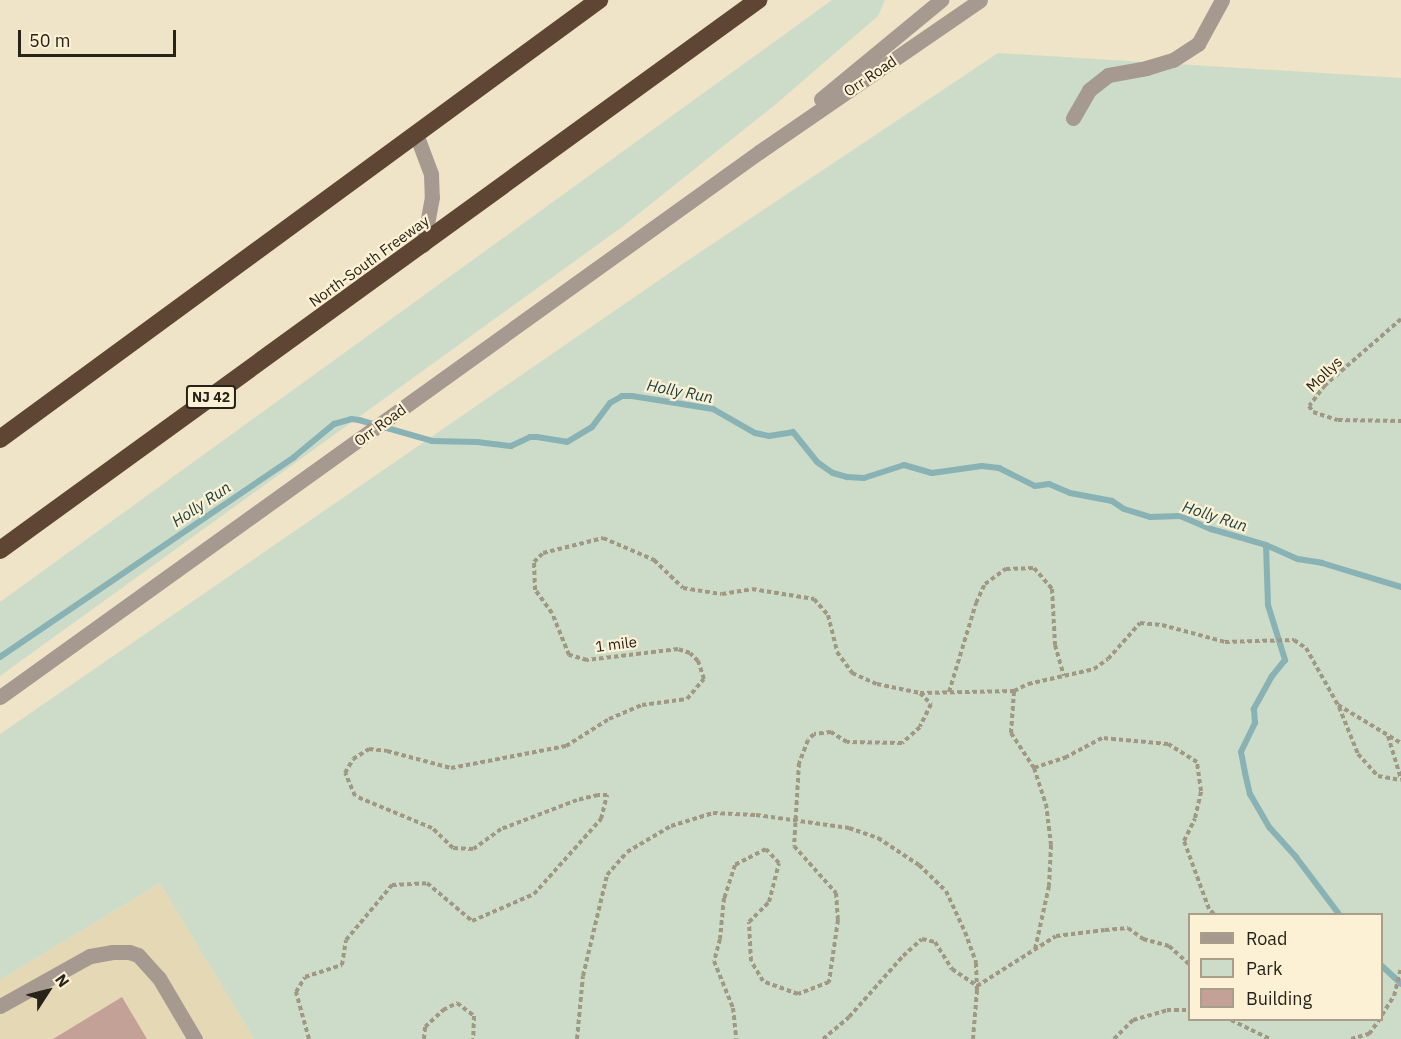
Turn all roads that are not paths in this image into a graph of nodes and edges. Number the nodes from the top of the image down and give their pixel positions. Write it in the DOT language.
graph roads {
  1 [pos="599,0"];
  2 [pos="758,0"];
  3 [pos="941,0"];
  4 [pos="980,0"];
  5 [pos="1222,0"];
  6 [pos="1073,118"];
  7 [pos="416,134"];
  8 [pos="759,152"];
  9 [pos="423,245"];
  10 [pos="0,439"];
  11 [pos="0,550"];
  12 [pos="0,697"];
  13 [pos="0,1006"];
  14 [pos="195,1039"];
  1 -- 7 [label="highway"];
  2 -- 9 [label="highway, North-South Freeway / NJ 42"];
  3 -- 8 [label="street, Orr Road"];
  4 -- 8 [label="street, Orr Road"];
  5 -- 6 [label="street"];
  7 -- 9 [label="street"];
  7 -- 10 [label="highway"];
  8 -- 12 [label="street, Orr Road"];
  9 -- 11 [label="highway, North-South Freeway / NJ 42"];
  13 -- 14 [label="street"];
}
